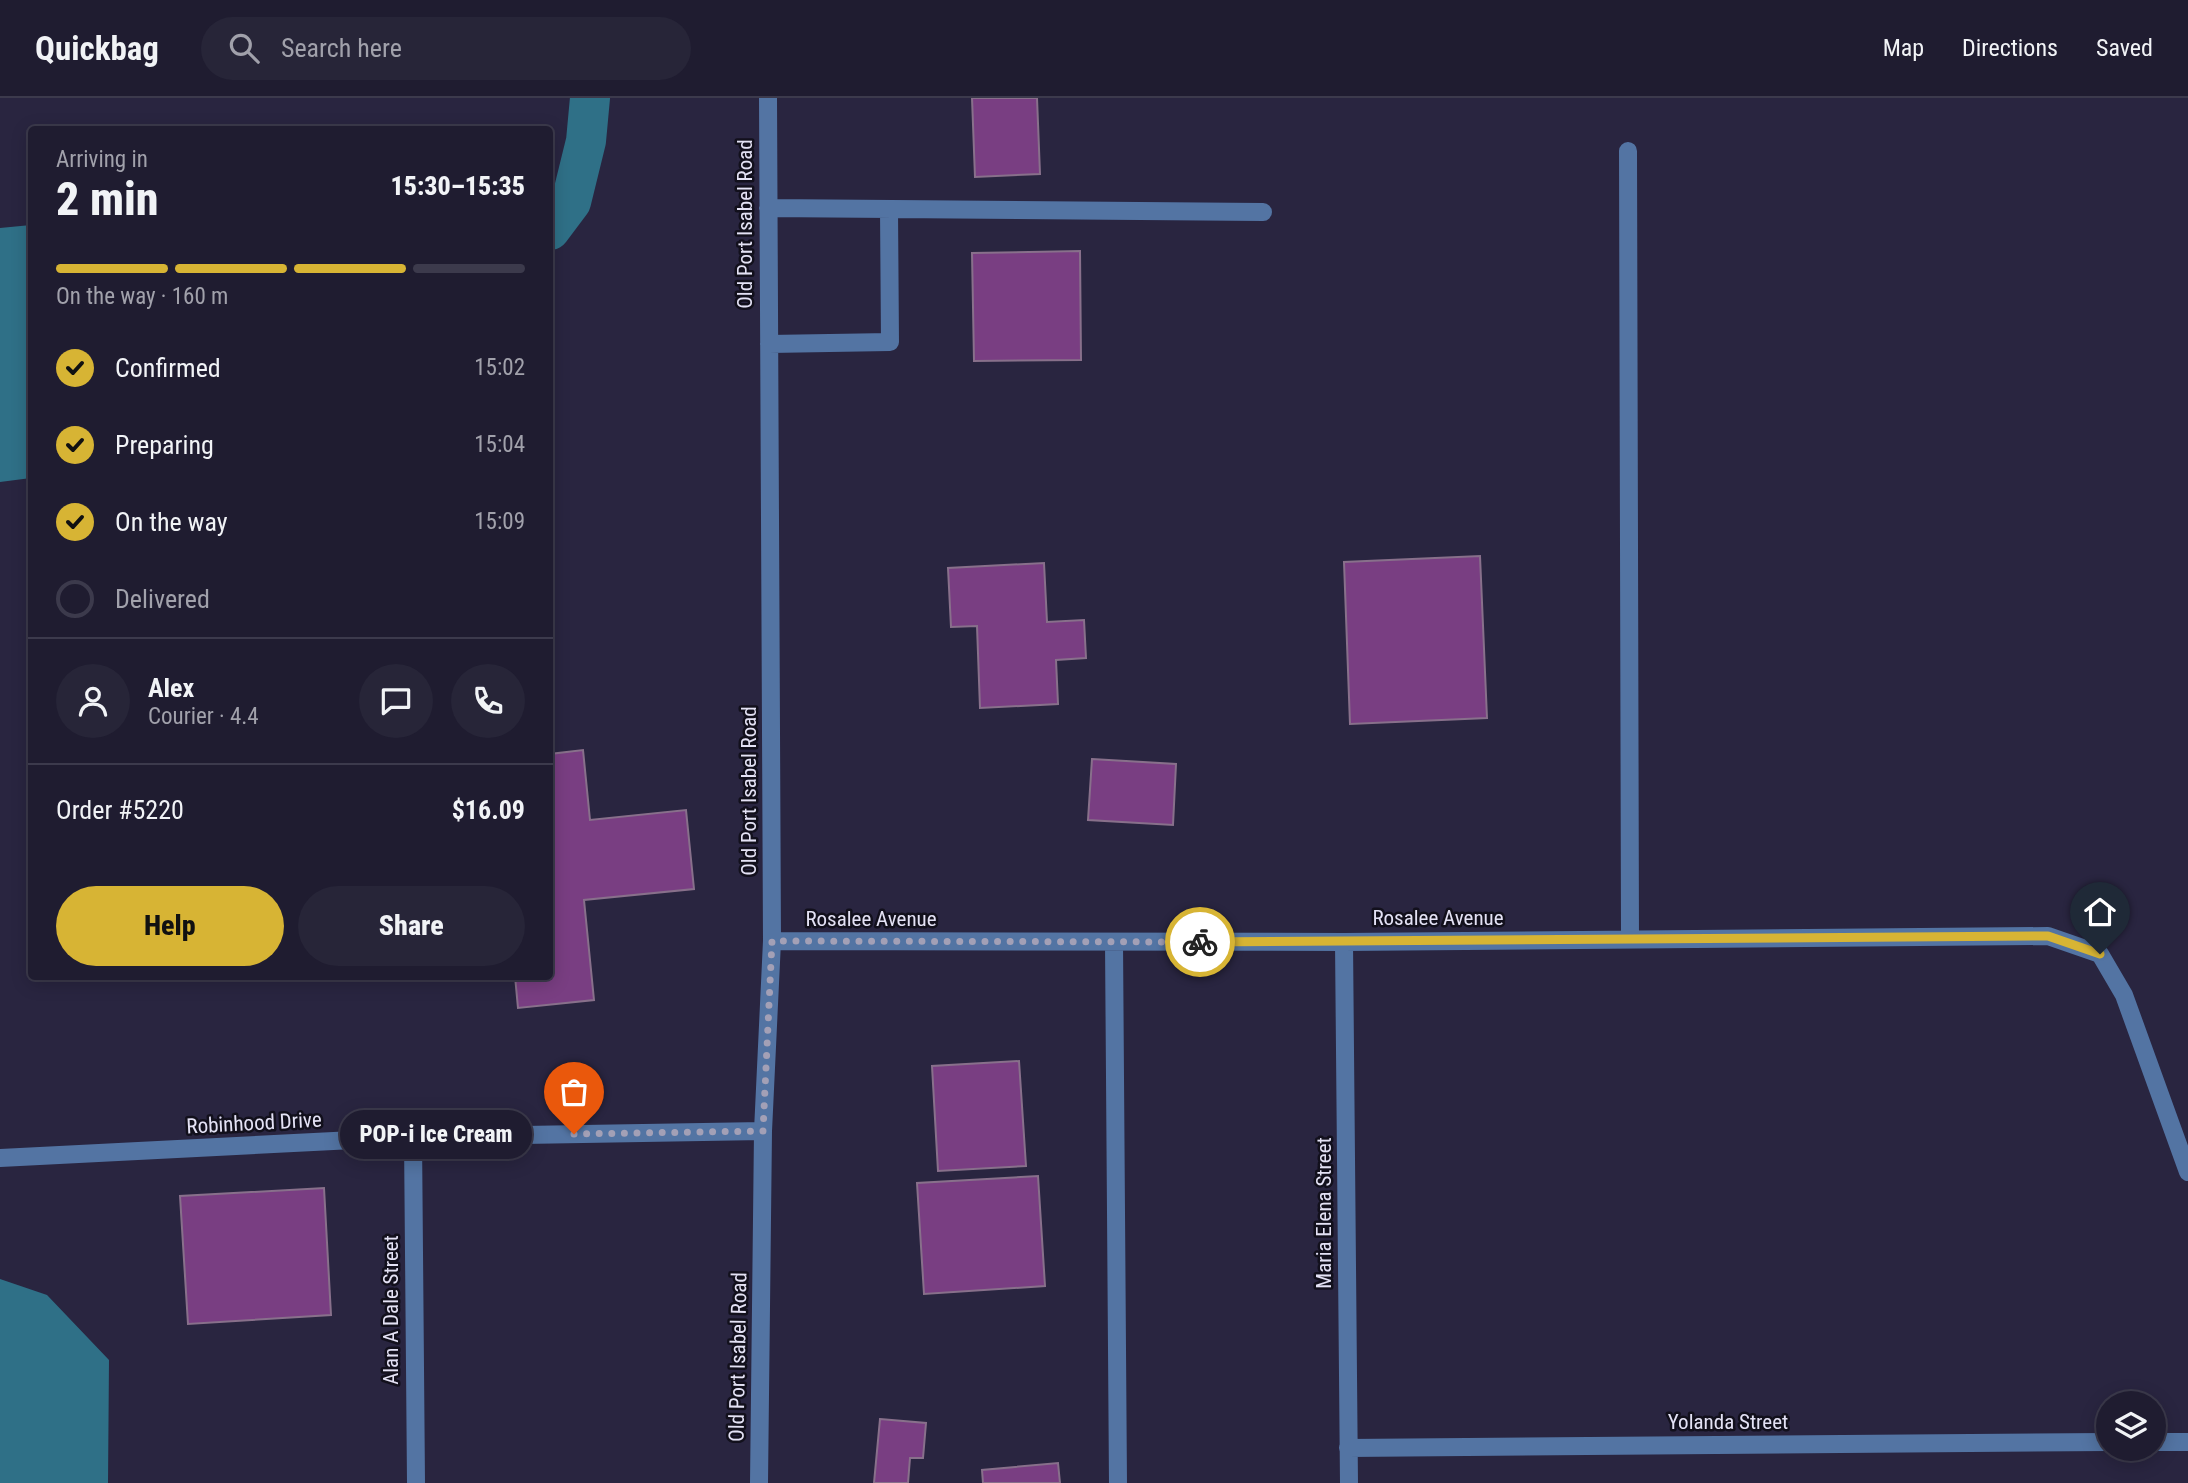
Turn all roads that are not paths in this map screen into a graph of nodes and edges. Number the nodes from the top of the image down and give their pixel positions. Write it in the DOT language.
graph roads {
  1 [pos="768,98"];
  2 [pos="1628,151"];
  3 [pos="768,208"];
  4 [pos="889,210"];
  5 [pos="1264,212"];
  6 [pos="769,344"];
  7 [pos="1630,939"];
  8 [pos="772,941"];
  9 [pos="1114,942"];
  10 [pos="1344,942"];
  11 [pos="763,1131"];
  12 [pos="413,1138"];
  13 [pos="0,1158"];
  14 [pos="2188,1172"];
  15 [pos="2096,1442"];
  16 [pos="2166,1442"];
  17 [pos="2188,1442"];
  18 [pos="1348,1448"];
  19 [pos="416,1483"];
  20 [pos="759,1483"];
  21 [pos="1118,1483"];
  22 [pos="1349,1483"];
  1 -- 3 [label="street, Old Port Isabel Road"];
  2 -- 7 [label="street"];
  3 -- 4 [label="street"];
  3 -- 6 [label="street, Old Port Isabel Road"];
  4 -- 5 [label="street"];
  4 -- 6 [label="street"];
  6 -- 8 [label="street, Old Port Isabel Road"];
  7 -- 10 [label="street, Rosalee Avenue"];
  7 -- 14 [label="street, Rosalee Avenue"];
  8 -- 9 [label="street, Rosalee Avenue"];
  8 -- 11 [label="street, Old Port Isabel Road"];
  9 -- 10 [label="street, Rosalee Avenue"];
  9 -- 21 [label="street"];
  10 -- 18 [label="street, Maria Elena Street"];
  11 -- 12 [label="street, Robinhood Drive"];
  11 -- 20 [label="street, Old Port Isabel Road"];
  12 -- 13 [label="street, Robinhood Drive"];
  12 -- 19 [label="street, Alan A Dale Street"];
  15 -- 18 [label="street, Yolanda Street"];
  16 -- 17 [label="street"];
  18 -- 22 [label="street, Maria Elena Street"];
}
